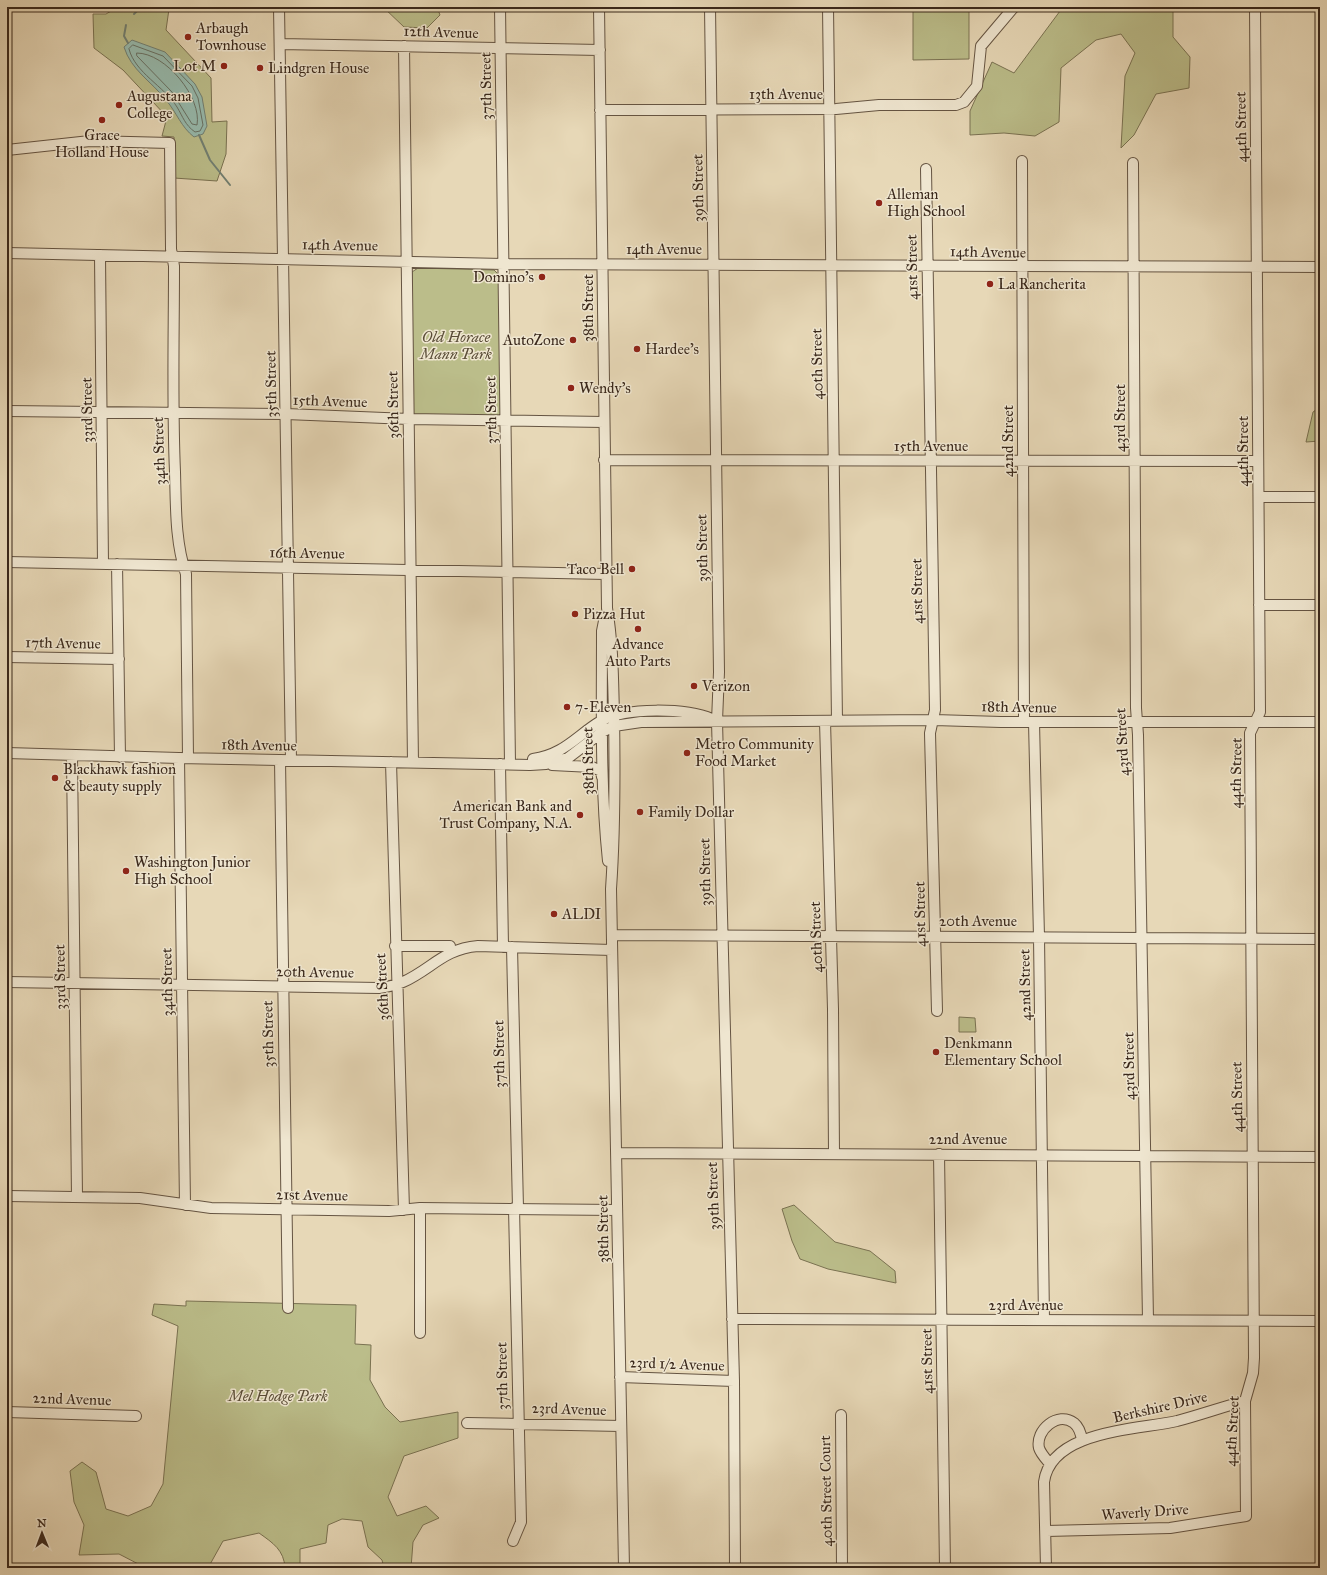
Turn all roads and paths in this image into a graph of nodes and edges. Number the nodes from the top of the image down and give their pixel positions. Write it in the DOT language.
graph roads {
  1 [pos="279,7"];
  2 [pos="500,7"];
  3 [pos="599,7"];
  4 [pos="710,7"];
  5 [pos="828,7"];
  6 [pos="1014,7"];
  7 [pos="1255,7"];
  8 [pos="280,44"];
  9 [pos="404,46"];
  10 [pos="500,49"];
  11 [pos="600,50"];
  12 [pos="711,109"];
  13 [pos="829,109"];
  14 [pos="600,110"];
  15 [pos="7,150"];
  16 [pos="1022,161"];
  17 [pos="1133,163"];
  18 [pos="926,169"];
  19 [pos="7,253"];
  20 [pos="100,255"];
  21 [pos="172,257"];
  22 [pos="284,259"];
  23 [pos="406,262"];
  24 [pos="503,264"];
  25 [pos="603,264"];
  26 [pos="714,265"];
  27 [pos="831,266"];
  28 [pos="927,266"];
  29 [pos="1023,267"];
  30 [pos="1135,267"];
  31 [pos="1258,267"];
  32 [pos="1320,267"];
  33 [pos="7,411"];
  34 [pos="102,413"];
  35 [pos="173,414"];
  36 [pos="286,414"];
  37 [pos="408,419"];
  38 [pos="506,421"];
  39 [pos="604,422"];
  40 [pos="604,460"];
  41 [pos="1023,460"];
  42 [pos="716,461"];
  43 [pos="833,461"];
  44 [pos="930,461"];
  45 [pos="1135,461"];
  46 [pos="1258,461"];
  47 [pos="1259,497"];
  48 [pos="1320,498"];
  49 [pos="7,562"];
  50 [pos="103,564"];
  51 [pos="117,564"];
  52 [pos="183,566"];
  53 [pos="288,568"];
  54 [pos="410,571"];
  55 [pos="507,573"];
  56 [pos="606,574"];
  57 [pos="1259,605"];
  58 [pos="1320,605"];
  59 [pos="607,608"];
  60 [pos="7,657"];
  61 [pos="118,659"];
  62 [pos="934,720"];
  63 [pos="602,721"];
  64 [pos="614,721"];
  65 [pos="717,721"];
  66 [pos="825,721"];
  67 [pos="837,721"];
  68 [pos="1024,722"];
  69 [pos="1034,722"];
  70 [pos="1137,722"];
  71 [pos="1255,722"];
  72 [pos="1320,722"];
  73 [pos="602,732"];
  74 [pos="7,753"];
  75 [pos="72,756"];
  76 [pos="120,757"];
  77 [pos="184,758"];
  78 [pos="280,760"];
  79 [pos="291,760"];
  80 [pos="391,762"];
  81 [pos="413,763"];
  82 [pos="505,764"];
  83 [pos="546,764"];
  84 [pos="602,777"];
  85 [pos="611,889"];
  86 [pos="612,935"];
  87 [pos="722,935"];
  88 [pos="830,936"];
  89 [pos="936,936"];
  90 [pos="1039,936"];
  91 [pos="1142,937"];
  92 [pos="1250,937"];
  93 [pos="1320,939"];
  94 [pos="395,946"];
  95 [pos="450,946"];
  96 [pos="508,947"];
  97 [pos="612,950"];
  98 [pos="7,982"];
  99 [pos="75,983"];
  100 [pos="398,984"];
  101 [pos="182,985"];
  102 [pos="283,986"];
  103 [pos="937,1011"];
  104 [pos="617,1153"];
  105 [pos="727,1153"];
  106 [pos="834,1153"];
  107 [pos="939,1154"];
  108 [pos="1042,1155"];
  109 [pos="1146,1155"];
  110 [pos="1253,1156"];
  111 [pos="1320,1156"];
  112 [pos="7,1196"];
  113 [pos="77,1197"];
  114 [pos="185,1204"];
  115 [pos="420,1208"];
  116 [pos="516,1208"];
  117 [pos="286,1209"];
  118 [pos="404,1210"];
  119 [pos="618,1210"];
  120 [pos="288,1308"];
  121 [pos="732,1319"];
  122 [pos="941,1319"];
  123 [pos="1044,1320"];
  124 [pos="1148,1320"];
  125 [pos="1253,1321"];
  126 [pos="1320,1321"];
  127 [pos="420,1333"];
  128 [pos="620,1376"];
  129 [pos="734,1381"];
  130 [pos="1245,1401"];
  131 [pos="7,1412"];
  132 [pos="841,1415"];
  133 [pos="136,1416"];
  134 [pos="467,1423"];
  135 [pos="518,1423"];
  136 [pos="621,1426"];
  137 [pos="1082,1440"];
  138 [pos="1050,1464"];
  139 [pos="1246,1516"];
  140 [pos="1046,1531"];
  141 [pos="513,1541"];
  142 [pos="624,1568"];
  143 [pos="735,1568"];
  144 [pos="842,1568"];
  145 [pos="945,1568"];
  146 [pos="1046,1568"];
  1 -- 8 [label="street, 35th Street"];
  2 -- 10 [label="street, 37th Street"];
  3 -- 11 [label="street, 38th Street"];
  4 -- 12 [label="street, 39th Street"];
  5 -- 13 [label="street, 40th Street"];
  6 -- 13 [label="street, 13th Avenue"];
  7 -- 31 [label="street, 44th Street"];
  8 -- 9 [label="street, 12th Avenue"];
  8 -- 22 [label="street, 35th Street"];
  9 -- 10 [label="street, 12th Avenue"];
  9 -- 23 [label="street, 36th Street"];
  10 -- 11 [label="street, 12th Avenue"];
  10 -- 24 [label="street, 37th Street"];
  11 -- 14 [label="street, 38th Street"];
  12 -- 13 [label="street, 13th Avenue"];
  12 -- 14 [label="street, 13th Avenue"];
  12 -- 26 [label="street, 39th Street"];
  13 -- 27 [label="street, 40th Street"];
  14 -- 25 [label="street, 38th Street"];
  15 -- 21 [label="street, 34th Street"];
  16 -- 29 [label="street, 42nd Street"];
  17 -- 30 [label="street, 43rd Street"];
  18 -- 28 [label="street, 41st Street"];
  19 -- 20 [label="street, 14th Avenue"];
  20 -- 21 [label="street, 14th Avenue"];
  20 -- 34 [label="street, 33rd Street"];
  21 -- 22 [label="street, 14th Avenue"];
  21 -- 35 [label="street, 34th Street"];
  22 -- 23 [label="street, 14th Avenue"];
  22 -- 36 [label="street, 35th Street"];
  23 -- 24 [label="street, 14th Avenue"];
  23 -- 37 [label="street, 36th Street"];
  24 -- 25 [label="street, 14th Avenue"];
  24 -- 38 [label="street, 37th Street"];
  25 -- 26 [label="street, 14th Avenue"];
  25 -- 39 [label="street, 38th Street"];
  26 -- 27 [label="street, 14th Avenue"];
  26 -- 42 [label="street, 39th Street"];
  27 -- 28 [label="street, 14th Avenue"];
  27 -- 43 [label="street, 40th Street"];
  28 -- 29 [label="street, 14th Avenue"];
  28 -- 44 [label="street, 41st Street"];
  29 -- 30 [label="street, 14th Avenue"];
  29 -- 41 [label="street, 42nd Street"];
  30 -- 31 [label="street, 14th Avenue"];
  30 -- 45 [label="street, 43rd Street"];
  31 -- 32 [label="street, 14th Avenue"];
  31 -- 46 [label="street, 44th Street"];
  33 -- 34 [label="street, 15th Avenue"];
  34 -- 35 [label="street, 15th Avenue"];
  34 -- 50 [label="street, 33rd Street"];
  35 -- 36 [label="street, 15th Avenue"];
  35 -- 52 [label="street, 34th Street"];
  36 -- 37 [label="street, 15th Avenue"];
  36 -- 53 [label="street, 35th Street"];
  37 -- 38 [label="street, 15th Avenue"];
  37 -- 54 [label="street, 36th Street"];
  38 -- 39 [label="street, 15th Avenue"];
  38 -- 55 [label="street, 37th Street"];
  39 -- 40 [label="street, 38th Street"];
  40 -- 42 [label="street, 15th Avenue"];
  40 -- 56 [label="street, 38th Street"];
  41 -- 44 [label="street, 15th Avenue"];
  41 -- 45 [label="street, 15th Avenue"];
  41 -- 68 [label="street, 42nd Street"];
  42 -- 43 [label="street, 15th Avenue"];
  42 -- 65 [label="street, 39th Street"];
  43 -- 44 [label="street, 15th Avenue"];
  43 -- 67 [label="street, 40th Street"];
  44 -- 62 [label="street, 41st Street"];
  45 -- 46 [label="street, 15th Avenue"];
  45 -- 70 [label="street, 43rd Street"];
  46 -- 47 [label="street, 44th Street"];
  47 -- 48 [label="street"];
  47 -- 57 [label="street, 44th Street"];
  49 -- 50 [label="street, 16th Avenue"];
  50 -- 51 [label="street, 16th Avenue"];
  51 -- 52 [label="street, 16th Avenue"];
  51 -- 61 [label="street"];
  52 -- 53 [label="street, 16th Avenue"];
  52 -- 77 [label="street, 34th Street"];
  53 -- 54 [label="street, 16th Avenue"];
  53 -- 79 [label="street, 35th Street"];
  54 -- 55 [label="street, 16th Avenue"];
  54 -- 81 [label="street, 36th Street"];
  55 -- 56 [label="street, 16th Avenue"];
  55 -- 82 [label="street, 37th Street"];
  56 -- 59 [label="street, 38th Street"];
  57 -- 58 [label="street"];
  57 -- 71 [label="street, 44th Street"];
  59 -- 63 [label="street, 38th Street"];
  59 -- 64 [label="street, 38th Street"];
  60 -- 61 [label="street, 17th Avenue"];
  61 -- 76 [label="street"];
  62 -- 67 [label="street, 18th Avenue"];
  62 -- 68 [label="street, 18th Avenue"];
  62 -- 89 [label="street, 41st Street"];
  63 -- 64 [label="street, 18th Avenue"];
  63 -- 73 [label="street, 38th Street"];
  63 -- 82 [label="street, 18th Avenue"];
  64 -- 65 [label="street, 18th Avenue"];
  64 -- 73 [label="street, 18th Avenue"];
  64 -- 85 [label="street, 38th Street"];
  65 -- 66 [label="street, 18th Avenue"];
  65 -- 87 [label="street, 39th Street"];
  66 -- 67 [label="street, 18th Avenue"];
  66 -- 88 [label="street, 40th Street"];
  68 -- 69 [label="street, 18th Avenue"];
  69 -- 70 [label="street, 18th Avenue"];
  69 -- 90 [label="street, 42nd Street"];
  70 -- 71 [label="street, 18th Avenue"];
  70 -- 91 [label="street, 43rd Street"];
  71 -- 72 [label="street, 18th Avenue"];
  71 -- 92 [label="street, 44th Street"];
  73 -- 83 [label="street, 18th Avenue"];
  73 -- 84 [label="street, 38th Street"];
  74 -- 75 [label="street, 18th Avenue"];
  75 -- 76 [label="street, 18th Avenue"];
  75 -- 99 [label="street, 33rd Street"];
  76 -- 77 [label="street, 18th Avenue"];
  77 -- 78 [label="street, 18th Avenue"];
  77 -- 101 [label="street, 34th Street"];
  78 -- 79 [label="street, 18th Avenue"];
  78 -- 102 [label="street, 35th Street"];
  79 -- 80 [label="street, 18th Avenue"];
  80 -- 81 [label="street, 18th Avenue"];
  80 -- 94 [label="street, 36th Street"];
  81 -- 82 [label="street, 18th Avenue"];
  82 -- 83 [label="street, 18th Avenue"];
  82 -- 96 [label="street, 37th Street"];
  83 -- 84 [label="street"];
  84 -- 85 [label="street, 38th Street"];
  85 -- 86 [label="street, 38th Street"];
  86 -- 87 [label="street, 20th Avenue"];
  86 -- 97 [label="street, 38th Street"];
  87 -- 88 [label="street, 20th Avenue"];
  87 -- 105 [label="street, 39th Street"];
  88 -- 89 [label="street, 20th Avenue"];
  88 -- 106 [label="street, 40th Street"];
  89 -- 90 [label="street, 20th Avenue"];
  89 -- 103 [label="street, 41st Street"];
  90 -- 91 [label="street, 20th Avenue"];
  90 -- 108 [label="street, 42nd Street"];
  91 -- 92 [label="street, 20th Avenue"];
  91 -- 109 [label="street, 43rd Street"];
  92 -- 93 [label="street, 20th Avenue"];
  92 -- 110 [label="street, 44th Street"];
  94 -- 95 [label="street"];
  94 -- 100 [label="street, 36th Street"];
  96 -- 97 [label="street, 20th Avenue"];
  96 -- 100 [label="street, 20th Avenue"];
  96 -- 116 [label="street, 37th Street"];
  97 -- 104 [label="street, 38th Street"];
  98 -- 99 [label="street, 20th Avenue"];
  99 -- 101 [label="street, 20th Avenue"];
  99 -- 113 [label="street, 33rd Street"];
  100 -- 102 [label="street, 20th Avenue"];
  100 -- 118 [label="street, 36th Street"];
  101 -- 102 [label="street, 20th Avenue"];
  101 -- 114 [label="street, 34th Street"];
  102 -- 117 [label="street, 35th Street"];
  104 -- 105 [label="street, 22nd Avenue"];
  104 -- 119 [label="street, 38th Street"];
  105 -- 106 [label="street, 22nd Avenue"];
  105 -- 121 [label="street, 39th Street"];
  106 -- 107 [label="street, 22nd Avenue"];
  107 -- 108 [label="street, 22nd Avenue"];
  107 -- 122 [label="street, 41st Street"];
  108 -- 109 [label="street, 22nd Avenue"];
  108 -- 123 [label="street, 42nd Street"];
  109 -- 110 [label="street, 22nd Avenue"];
  109 -- 124 [label="street, 43rd Street"];
  110 -- 111 [label="street, 22nd Avenue"];
  110 -- 125 [label="street, 44th Street"];
  112 -- 113 [label="street, 21st Avenue"];
  113 -- 114 [label="street, 21st Avenue"];
  114 -- 117 [label="street, 21st Avenue"];
  115 -- 116 [label="street, 21st Avenue"];
  115 -- 118 [label="street, 21st Avenue"];
  115 -- 127 [label="street"];
  116 -- 119 [label="street, 21st Avenue"];
  116 -- 135 [label="street, 37th Street"];
  117 -- 118 [label="street, 21st Avenue"];
  117 -- 120 [label="street, 35th Street"];
  119 -- 128 [label="street, 38th Street"];
  121 -- 122 [label="street, 23rd Avenue"];
  121 -- 129 [label="street, 39th Street"];
  122 -- 123 [label="street, 23rd Avenue"];
  122 -- 145 [label="street, 41st Street"];
  123 -- 124 [label="street, 23rd Avenue"];
  124 -- 125 [label="street, 23rd Avenue"];
  125 -- 126 [label="street, 23rd Avenue"];
  125 -- 130 [label="street, 44th Street"];
  128 -- 129 [label="street, 23rd 1/2 Avenue"];
  128 -- 136 [label="street, 38th Street"];
  129 -- 143 [label="street, 39th Street"];
  130 -- 137 [label="street, Berkshire Drive"];
  130 -- 139 [label="street, 44th Street"];
  131 -- 133 [label="street, 22nd Avenue"];
  132 -- 144 [label="street, 40th Street Court"];
  134 -- 135 [label="street, 23rd Avenue"];
  135 -- 136 [label="street, 23rd Avenue"];
  135 -- 141 [label="street, 37th Street"];
  136 -- 142 [label="street, 38th Street"];
  137 -- 138 [label="street, Berkshire Drive"];
  137 -- 138 [label="street"];
  138 -- 140 [label="street"];
  139 -- 140 [label="street, Waverly Drive"];
  140 -- 146 [label="street"];
}
